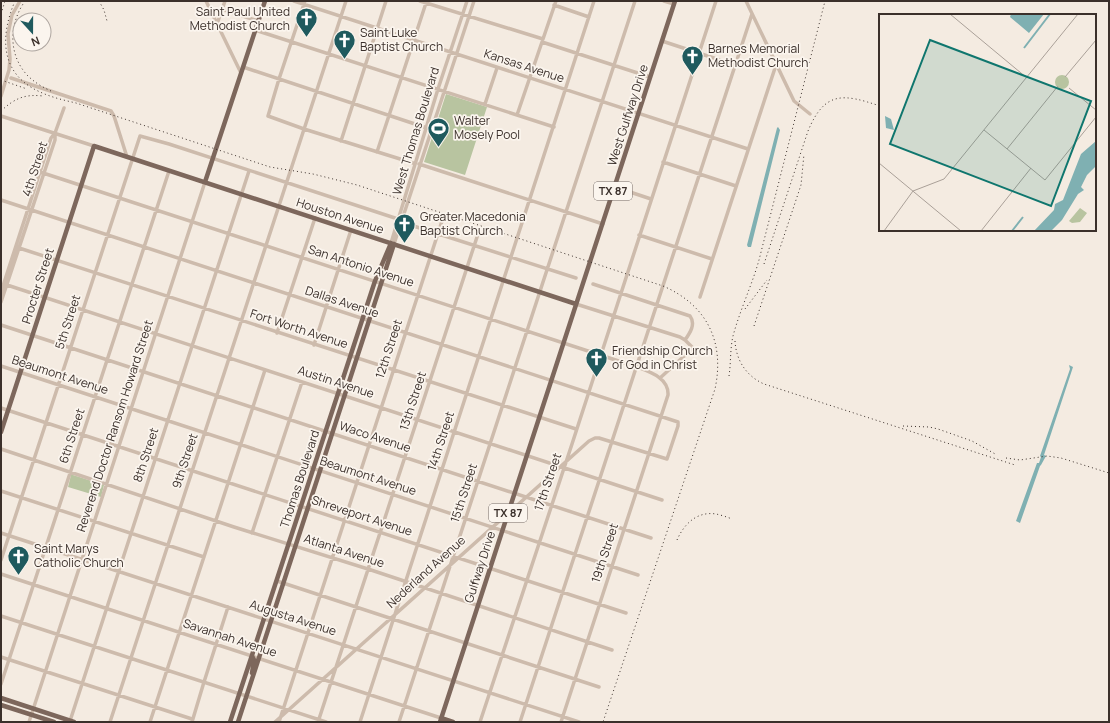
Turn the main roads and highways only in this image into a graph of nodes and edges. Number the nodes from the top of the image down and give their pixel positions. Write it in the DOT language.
graph roads {
  1 [pos="265,1"];
  2 [pos="675,3"];
  3 [pos="94,146"];
  4 [pos="205,182"];
  5 [pos="393,244"];
  6 [pos="576,304"];
  7 [pos="1,432"];
  8 [pos="260,633"];
  9 [pos="252,656"];
  10 [pos="259,658"];
  11 [pos="252,681"];
  12 [pos="1,698"];
  13 [pos="1,705"];
  14 [pos="440,720"];
  15 [pos="54,722"];
  16 [pos="71,722"];
  17 [pos="230,722"];
  18 [pos="238,722"];
  19 [pos="453,722"];
  1 -- 4 [label="main road"];
  2 -- 6 [label="main road, West Gulfway Drive / TX 87"];
  3 -- 4 [label="main road, Houston Avenue"];
  3 -- 7 [label="main road, Procter Street"];
  4 -- 5 [label="main road, Houston Avenue"];
  5 -- 6 [label="main road, Houston Avenue"];
  5 -- 8 [label="main road, Thomas Boulevard"];
  5 -- 10 [label="main road, Thomas Boulevard"];
  6 -- 14 [label="main road, Gulfway Drive / TX 87"];
  8 -- 9 [label="main road, Thomas Boulevard"];
  8 -- 10 [label="main road"];
  9 -- 11 [label="main road"];
  9 -- 17 [label="main road, Thomas Boulevard"];
  10 -- 11 [label="main road, Thomas Boulevard"];
  11 -- 18 [label="main road, Thomas Boulevard"];
  12 -- 16 [label="main road"];
  13 -- 15 [label="main road"];
  14 -- 19 [label="main road, Savannah Avenue"];
}
